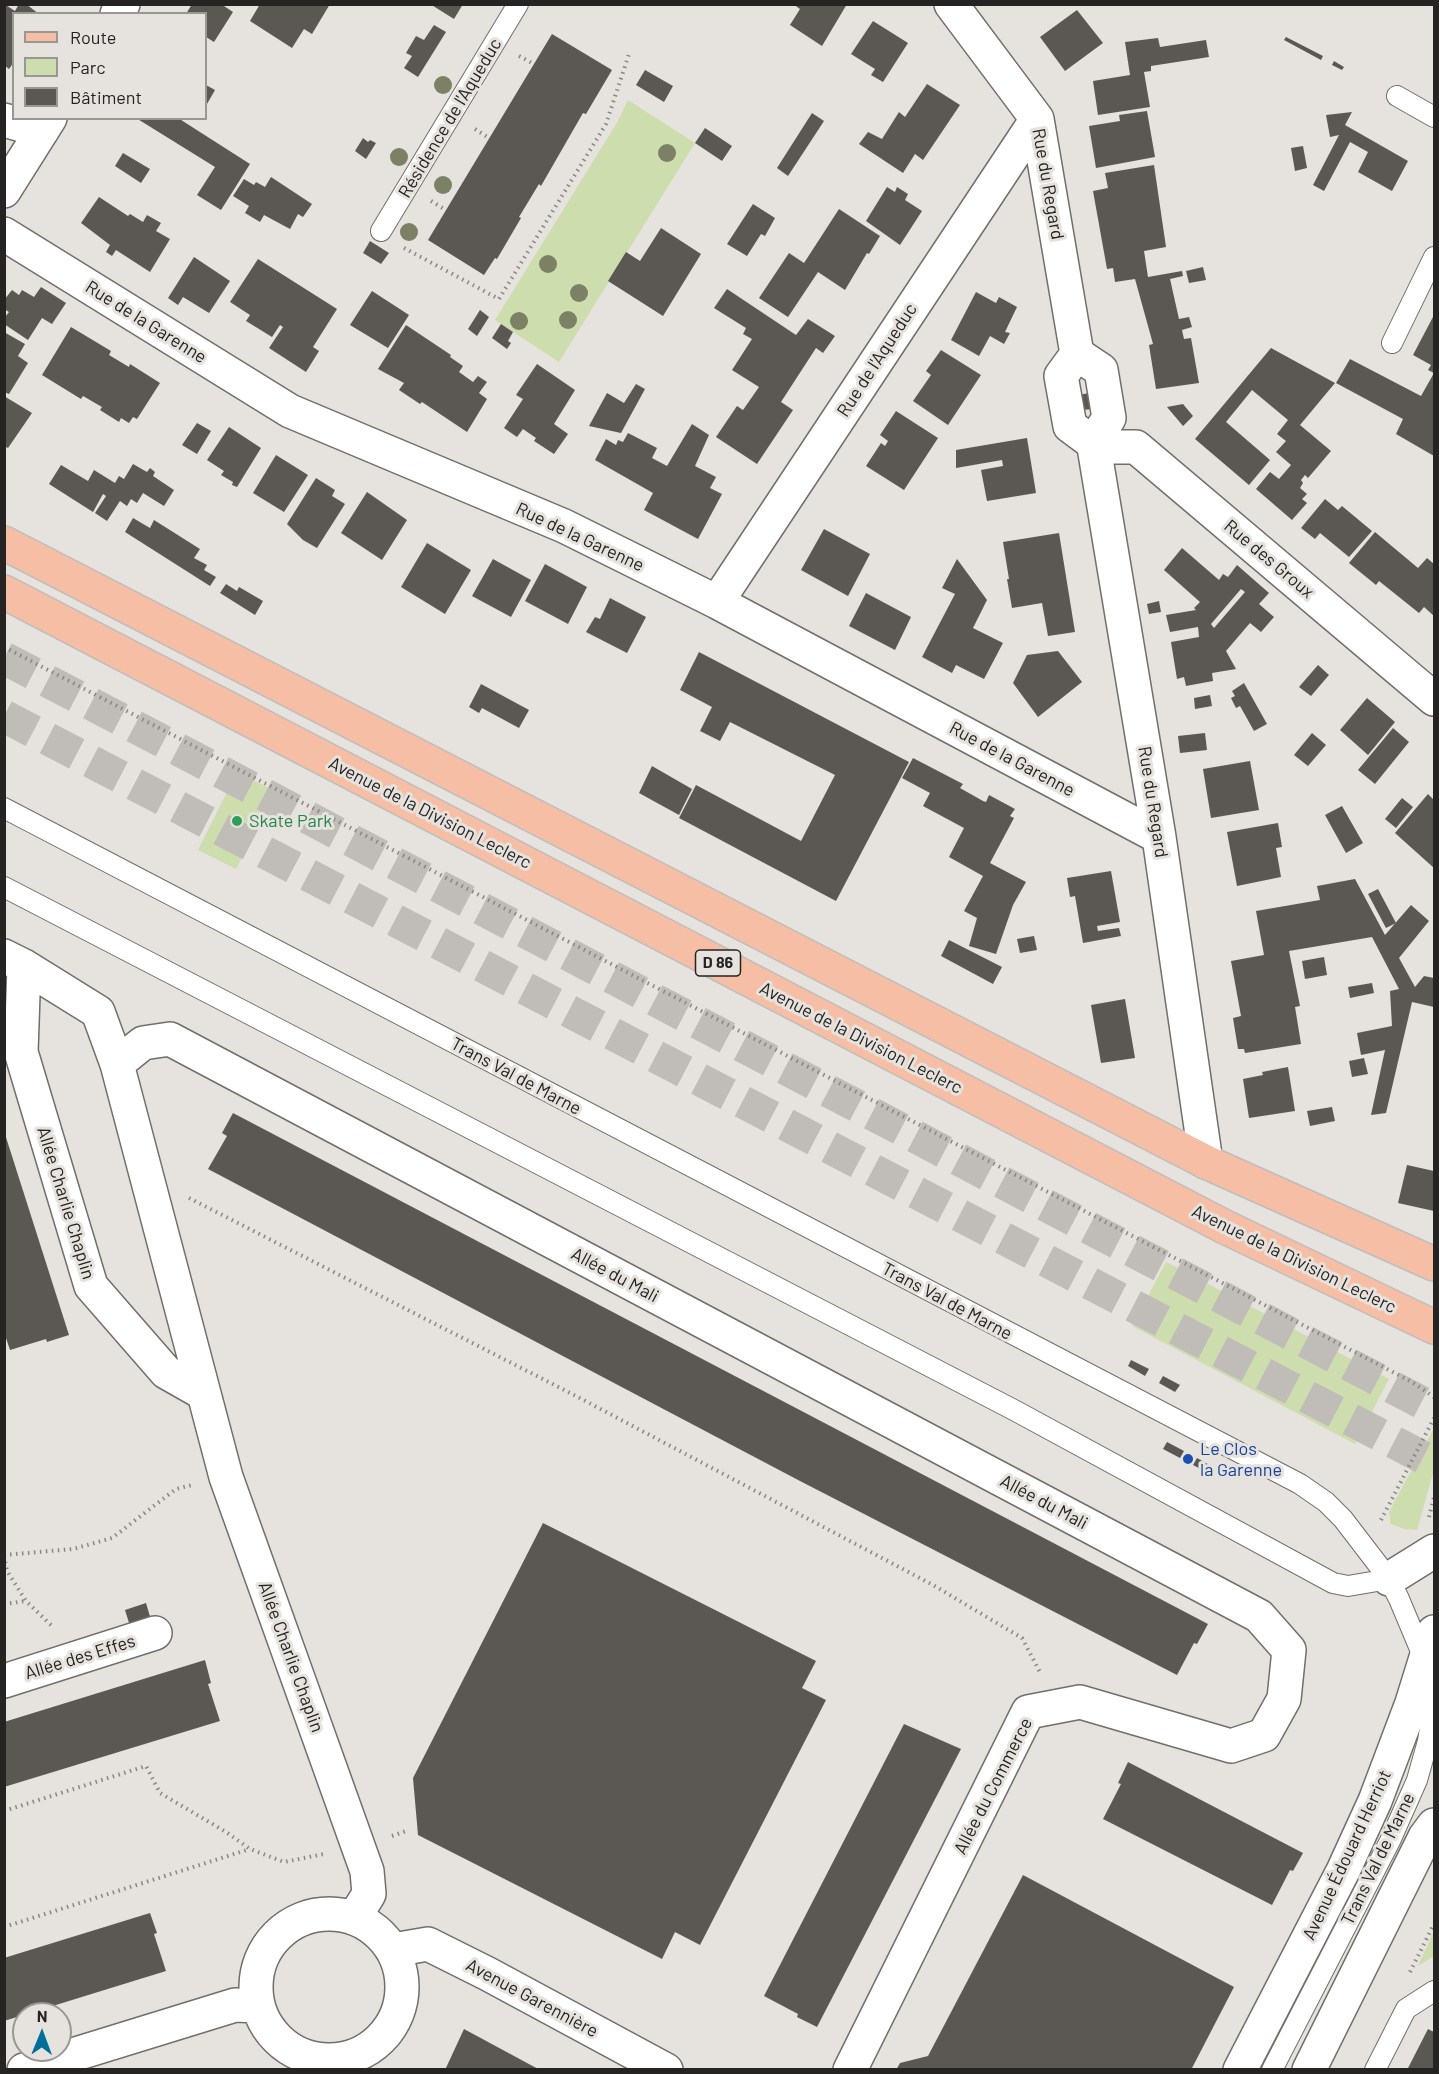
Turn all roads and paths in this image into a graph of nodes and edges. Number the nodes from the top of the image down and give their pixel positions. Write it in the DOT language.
graph roads {
  1 [pos="518,4"];
  2 [pos="951,4"];
  3 [pos="630,51"];
  4 [pos="1397,96"];
  5 [pos="1434,117"];
  6 [pos="1036,119"];
  7 [pos="4,120"];
  8 [pos="46,125"];
  9 [pos="4,190"];
  10 [pos="381,231"];
  11 [pos="4,234"];
  12 [pos="1434,257"];
  13 [pos="1392,343"];
  14 [pos="1094,445"];
  15 [pos="4,543"];
  16 [pos="4,592"];
  17 [pos="717,602"];
  18 [pos="4,647"];
  19 [pos="1434,699"];
  20 [pos="4,808"];
  21 [pos="1160,837"];
  22 [pos="4,887"];
  23 [pos="14,961"];
  24 [pos="117,1064"];
  25 [pos="1206,1162"];
  26 [pos="150,1186"];
  27 [pos="1434,1264"];
  28 [pos="1434,1327"];
  29 [pos="203,1393"];
  30 [pos="1434,1397"];
  31 [pos="1434,1418"];
  32 [pos="226,1477"];
  33 [pos="1379,1524"];
  34 [pos="1434,1551"];
  35 [pos="4,1556"];
  36 [pos="1389,1579"];
  37 [pos="26,1601"];
  38 [pos="4,1604"];
  39 [pos="1259,1616"];
  40 [pos="155,1634"];
  41 [pos="1430,1647"];
  42 [pos="82,1656"];
  43 [pos="4,1680"];
  44 [pos="1059,1706"];
  45 [pos="4,1810"];
  46 [pos="1434,1825"];
  47 [pos="409,1830"];
  48 [pos="360,1847"];
  49 [pos="250,1849"];
  50 [pos="354,1918"];
  51 [pos="1434,1924"];
  52 [pos="4,1927"];
  53 [pos="393,1950"];
  54 [pos="1434,1991"];
  55 [pos="258,2006"];
  56 [pos="1406,2009"];
  57 [pos="303,2063"];
  58 [pos="360,2063"];
  59 [pos="24,2070"];
  60 [pos="666,2070"];
  61 [pos="850,2070"];
  62 [pos="1240,2070"];
  63 [pos="1272,2070"];
  64 [pos="1310,2070"];
  65 [pos="1375,2070"];
  1 -- 10 [label="lane, Résidence de l'Aqueduc"];
  2 -- 6 [label="street, Rue du Regard"];
  3 -- 10 [label="path"];
  4 -- 5 [label="lane"];
  6 -- 14 [label="street, Rue du Regard"];
  6 -- 17 [label="street, Rue de l'Aqueduc"];
  7 -- 8 [label="street"];
  8 -- 9 [label="street"];
  11 -- 17 [label="street, Rue de la Garenne"];
  12 -- 13 [label="lane"];
  14 -- 19 [label="street, Rue des Groux"];
  14 -- 21 [label="street, Rue du Regard"];
  15 -- 25 [label="main road, D 86"];
  16 -- 28 [label="main road, Avenue de la Division Leclerc / D 86"];
  17 -- 21 [label="street, Rue de la Garenne"];
  18 -- 30 [label="path"];
  20 -- 36 [label="lane, Trans Val de Marne"];
  21 -- 25 [label="street, Rue du Regard"];
  22 -- 36 [label="lane"];
  23 -- 24 [label="street"];
  23 -- 29 [label="street, Allée Charlie Chaplin"];
  24 -- 26 [label="street, Allée Charlie Chaplin"];
  24 -- 39 [label="street, Allée du Mali"];
  25 -- 27 [label="main road, D 86"];
  26 -- 29 [label="street, Allée Charlie Chaplin"];
  26 -- 44 [label="path"];
  29 -- 32 [label="street, Allée Charlie Chaplin"];
  31 -- 33 [label="path"];
  32 -- 35 [label="path"];
  32 -- 48 [label="street, Allée Charlie Chaplin"];
  34 -- 36 [label="street"];
  35 -- 37 [label="path"];
  36 -- 41 [label="lane, Trans Val de Marne"];
  37 -- 38 [label="path"];
  37 -- 42 [label="path"];
  39 -- 44 [label="street, Allée du Commerce"];
  40 -- 42 [label="street, Allée des Effes"];
  41 -- 62 [label="street, Avenue Édouard Herriot"];
  41 -- 63 [label="lane, Trans Val de Marne"];
  42 -- 43 [label="street, Allée des Effes"];
  44 -- 61 [label="street, Allée du Commerce"];
  45 -- 49 [label="path"];
  46 -- 64 [label="street"];
  47 -- 48 [label="path"];
  48 -- 49 [label="path"];
  48 -- 50 [label="street, Allée Charlie Chaplin"];
  49 -- 52 [label="path"];
  50 -- 53 [label="street"];
  50 -- 55 [label="street"];
  51 -- 56 [label="path"];
  53 -- 58 [label="street"];
  53 -- 60 [label="street, Avenue Garennière"];
  54 -- 56 [label="lane"];
  55 -- 57 [label="street"];
  55 -- 59 [label="street"];
  56 -- 65 [label="lane"];
  57 -- 58 [label="street"];
}
